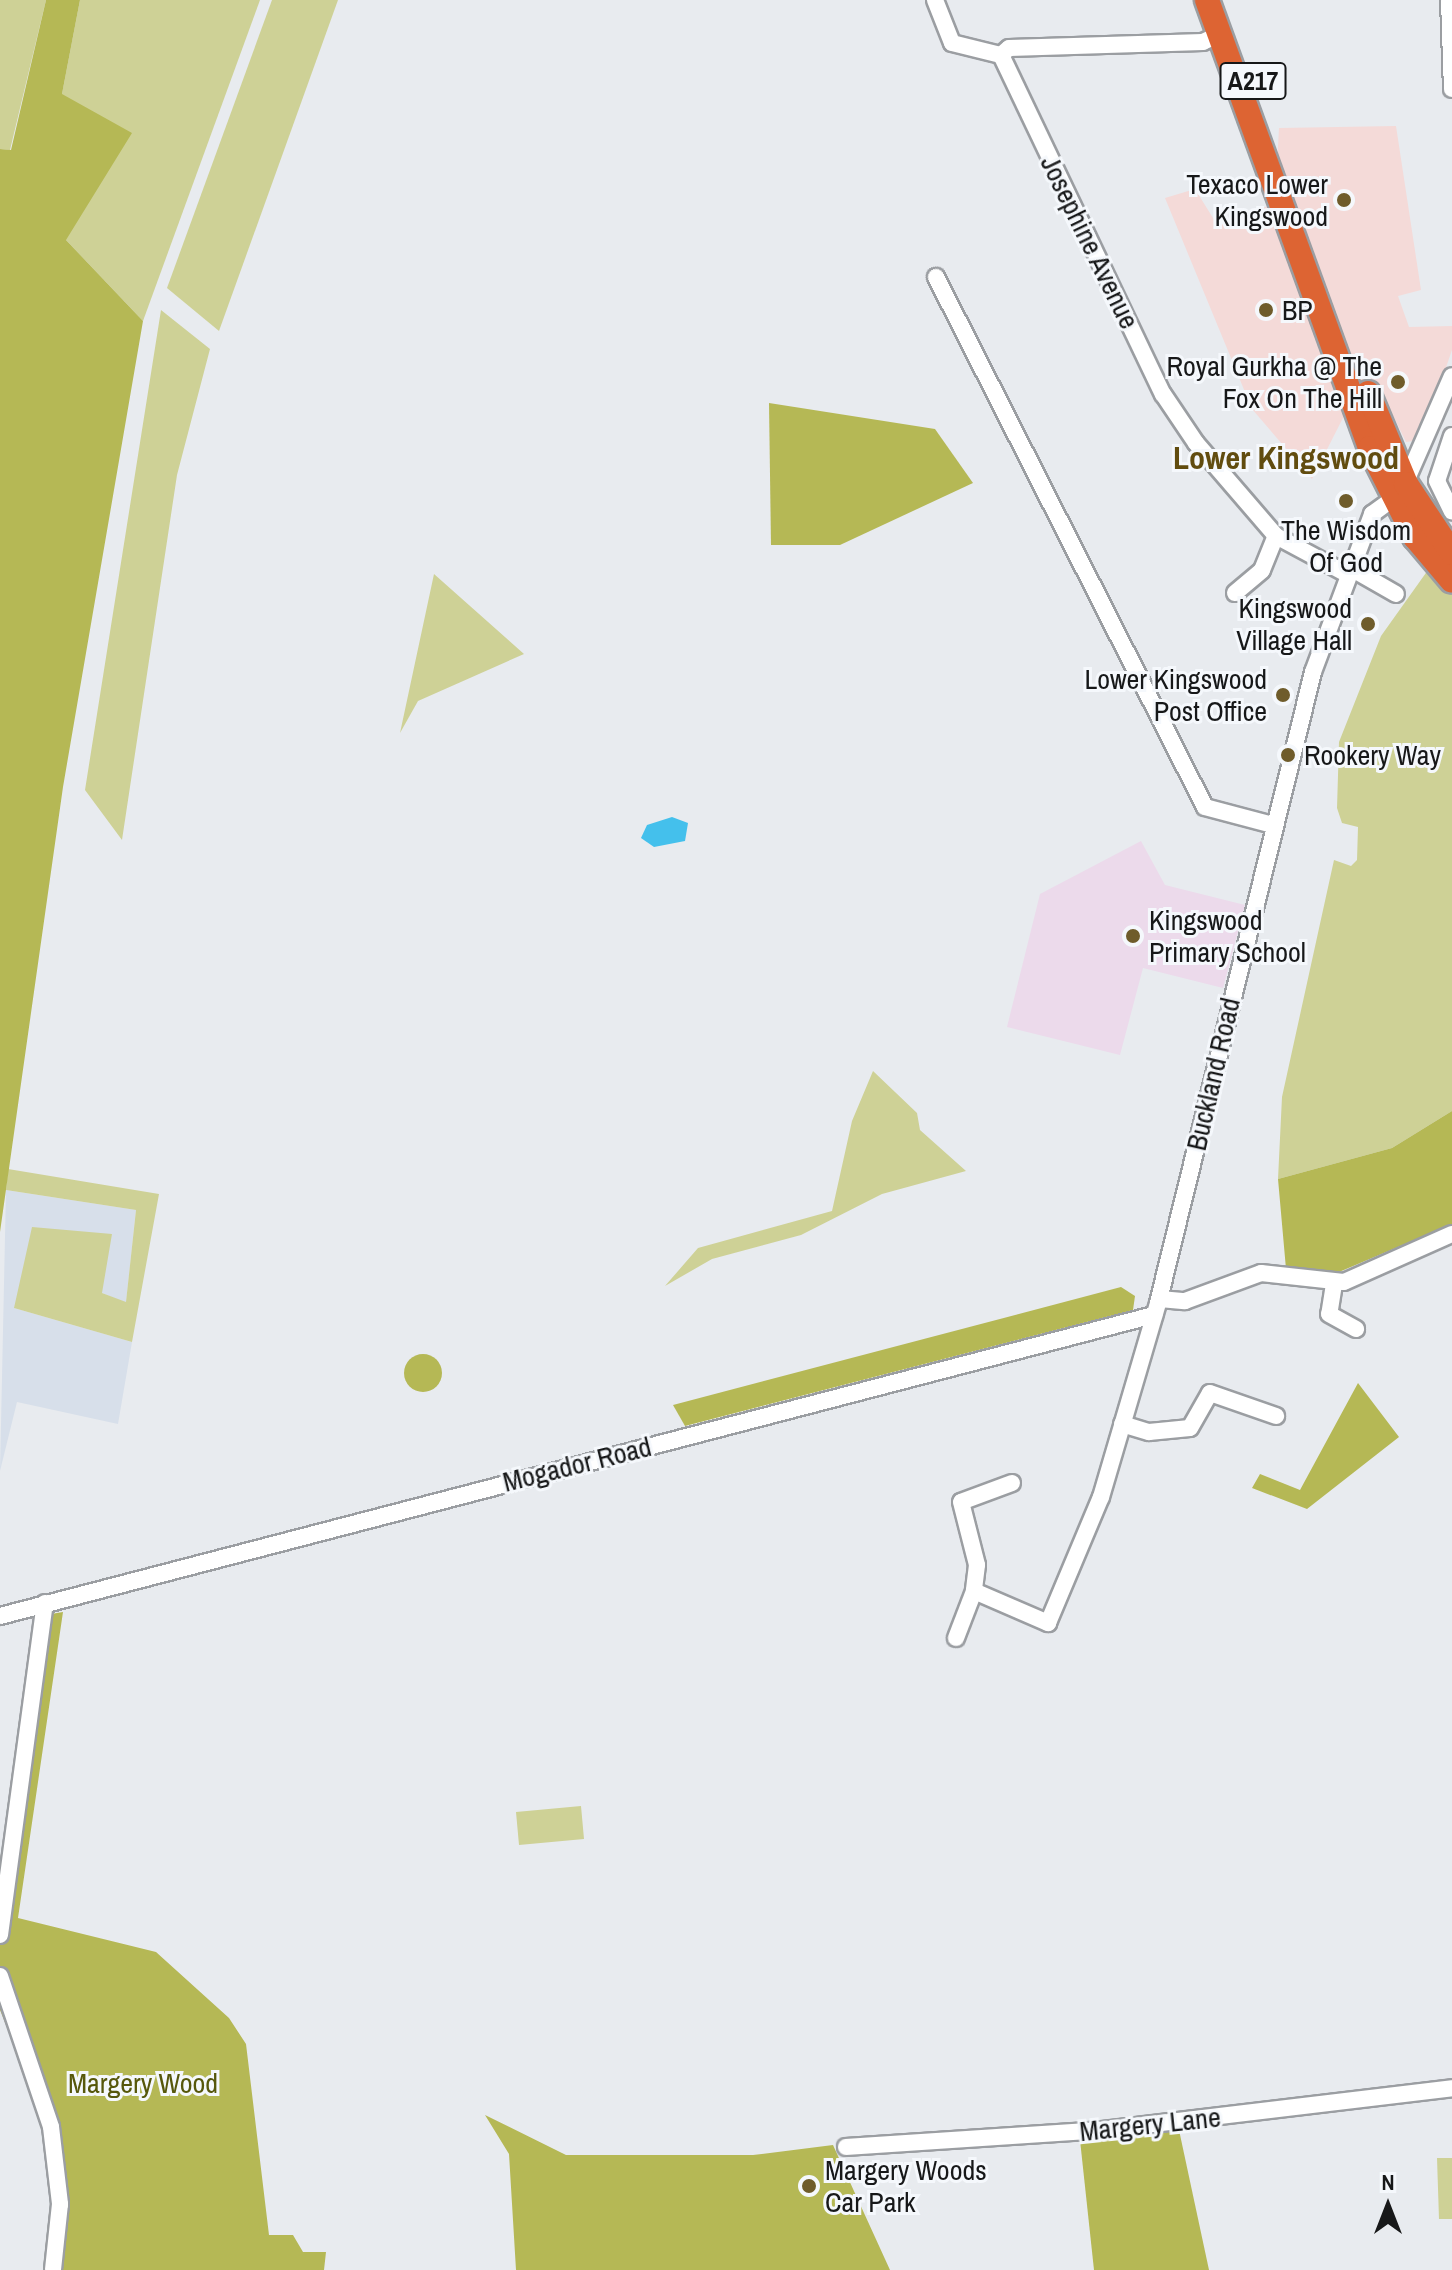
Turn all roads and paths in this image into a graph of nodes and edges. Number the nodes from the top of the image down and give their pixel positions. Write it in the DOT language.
graph roads {
  1 [pos="935,0"];
  2 [pos="1207,0"];
  3 [pos="1223,0"];
  4 [pos="1449,0"];
  5 [pos="1220,34"];
  6 [pos="1001,55"];
  7 [pos="1452,89"];
  8 [pos="936,277"];
  9 [pos="1452,376"];
  10 [pos="1448,400"];
  11 [pos="1452,436"];
  12 [pos="1387,442"];
  13 [pos="1426,448"];
  14 [pos="1400,491"];
  15 [pos="1452,512"];
  16 [pos="1276,536"];
  17 [pos="1452,553"];
  18 [pos="1348,570"];
  19 [pos="1452,581"];
  20 [pos="1235,593"];
  21 [pos="1396,594"];
  22 [pos="1273,825"];
  23 [pos="1452,1234"];
  24 [pos="1334,1284"];
  25 [pos="1157,1307"];
  26 [pos="1356,1329"];
  27 [pos="1276,1416"];
  28 [pos="1122,1424"];
  29 [pos="1012,1483"];
  30 [pos="974,1591"];
  31 [pos="45,1603"];
  32 [pos="0,1616"];
  33 [pos="956,1638"];
  34 [pos="0,1935"];
  35 [pos="0,1976"];
  36 [pos="1452,2088"];
  37 [pos="846,2147"];
  38 [pos="53,2270"];
  1 -- 6 [label="street"];
  2 -- 5 [label="highway, A217"];
  3 -- 12 [label="highway, A217"];
  4 -- 7 [label="street"];
  5 -- 6 [label="street"];
  5 -- 14 [label="highway, A217"];
  6 -- 16 [label="street, Josephine Avenue"];
  8 -- 22 [label="street"];
  9 -- 10 [label="street"];
  10 -- 13 [label="street"];
  11 -- 15 [label="street"];
  12 -- 13 [label="street"];
  12 -- 14 [label="highway, A217"];
  13 -- 14 [label="street"];
  14 -- 17 [label="highway, A217"];
  14 -- 18 [label="street, Buckland Road"];
  14 -- 19 [label="highway, A217"];
  16 -- 18 [label="street, Josephine Avenue"];
  16 -- 20 [label="street"];
  18 -- 21 [label="street, Josephine Avenue"];
  18 -- 22 [label="street, Buckland Road"];
  22 -- 25 [label="street, Buckland Road"];
  23 -- 24 [label="street"];
  24 -- 25 [label="street, Mogador Road"];
  24 -- 26 [label="street"];
  25 -- 28 [label="street, Buckland Road"];
  25 -- 31 [label="street, Mogador Road"];
  27 -- 28 [label="street"];
  28 -- 30 [label="street, Buckland Road"];
  29 -- 30 [label="street"];
  30 -- 33 [label="street"];
  31 -- 32 [label="street, Mogador Road"];
  31 -- 34 [label="street"];
  35 -- 38 [label="street"];
  36 -- 37 [label="street, Margery Lane"];
}
